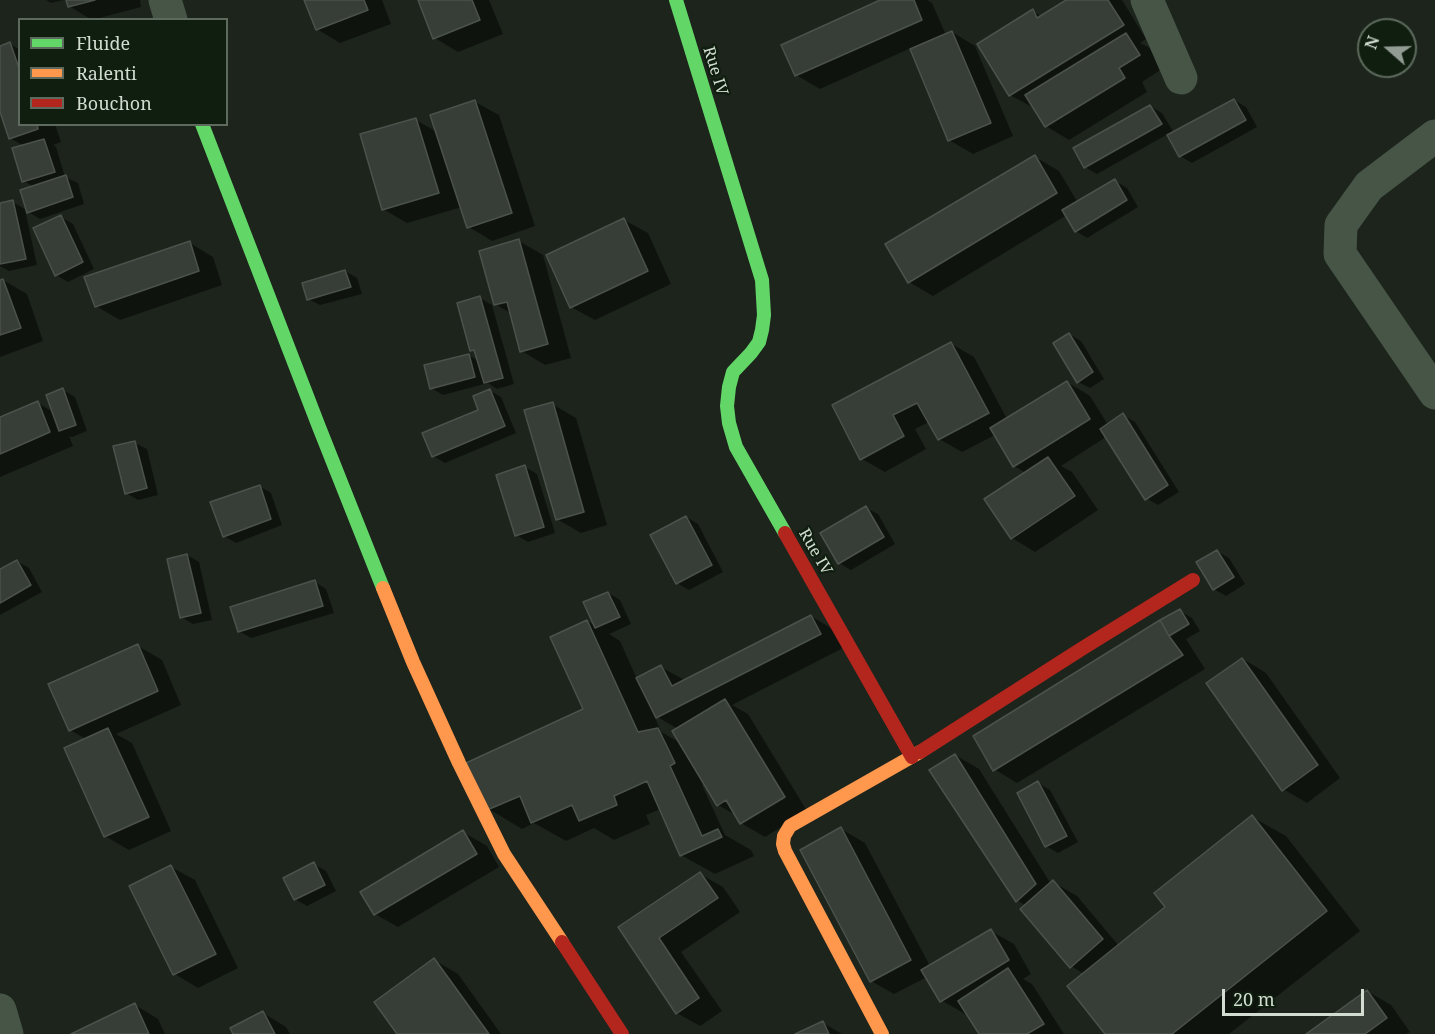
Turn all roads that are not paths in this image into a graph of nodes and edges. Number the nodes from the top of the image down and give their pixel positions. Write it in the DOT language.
graph roads {
  1 [pos="165,0"];
  2 [pos="676,0"];
  3 [pos="1147,0"];
  4 [pos="170,18"];
  5 [pos="1181,78"];
  6 [pos="203,126"];
  7 [pos="1435,136"];
  8 [pos="1435,393"];
  9 [pos="1193,580"];
  10 [pos="912,757"];
  11 [pos="0,1010"];
  12 [pos="7,1034"];
  13 [pos="622,1034"];
  14 [pos="882,1034"];
  1 -- 4 [label="street"];
  2 -- 10 [label="street, Rue IV"];
  3 -- 5 [label="street"];
  6 -- 13 [label="street"];
  7 -- 8 [label="street"];
  9 -- 10 [label="street"];
  10 -- 14 [label="street"];
  11 -- 12 [label="street"];
}
